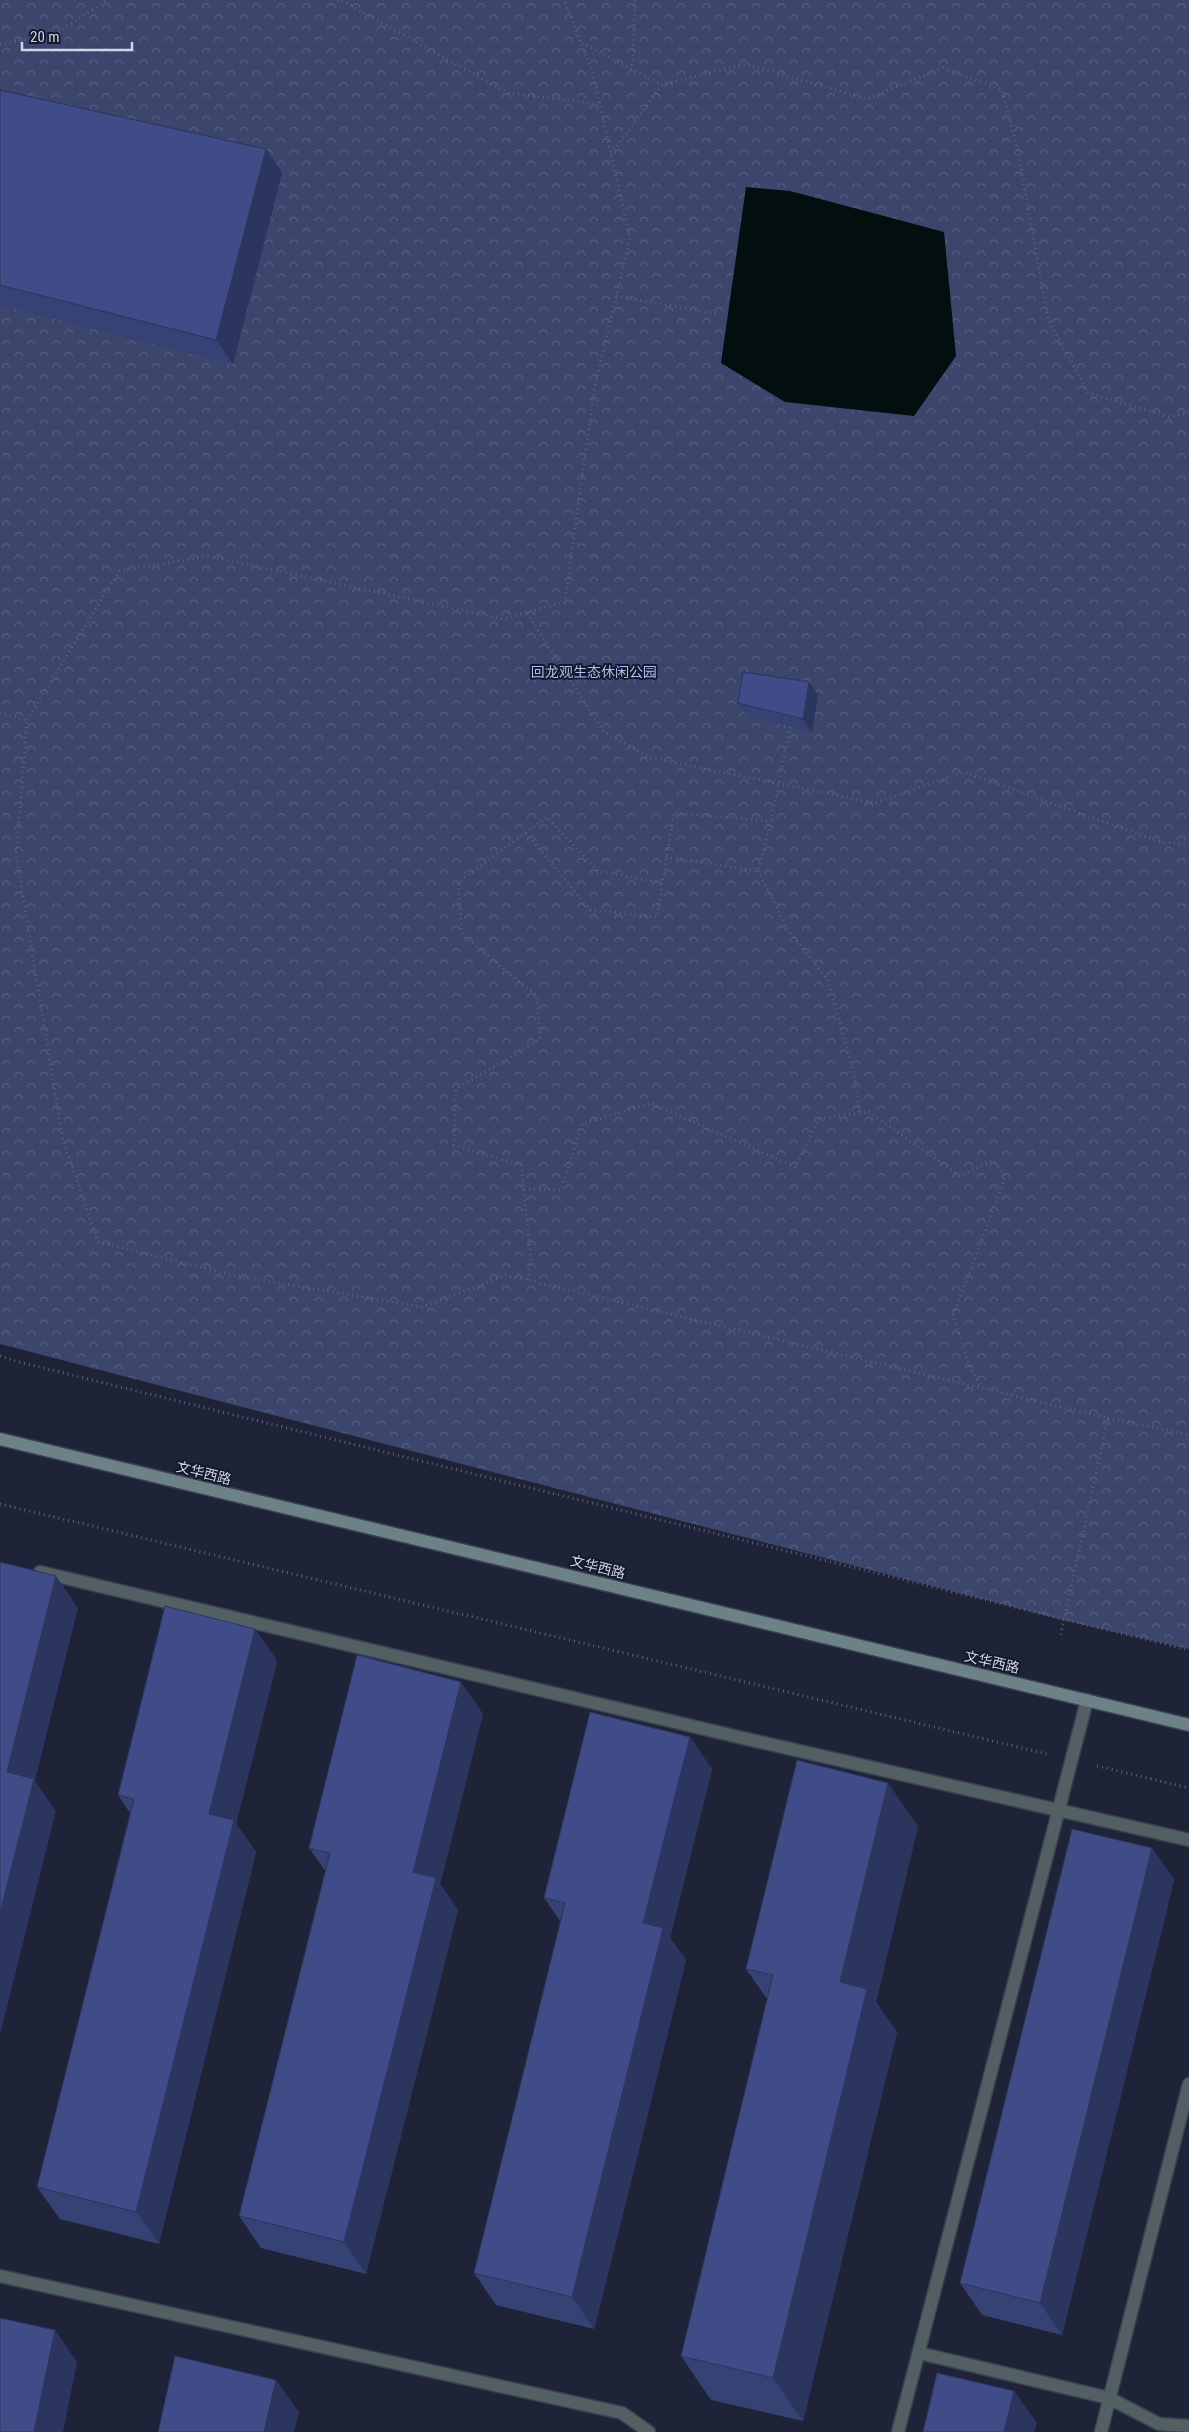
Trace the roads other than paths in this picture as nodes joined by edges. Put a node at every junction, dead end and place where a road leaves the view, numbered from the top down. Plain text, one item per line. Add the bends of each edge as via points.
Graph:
1 (0, 1439) edge
2 (29, 1570) edge
3 (1087, 1700) junction
4 (1189, 1725) edge
5 (1058, 1810) junction
6 (1189, 1840) edge
7 (1189, 2084) edge
8 (0, 2276) edge
9 (919, 2353) junction
10 (1109, 2398) junction
11 (1189, 2426) edge
12 (649, 2432) edge
13 (898, 2432) edge
14 (1101, 2432) edge

1 - 3 street, 文华西路
2 - 5 street
3 - 4 street, 文华西路
3 - 5 street
5 - 6 street
5 - 9 street
7 - 10 street
8 - 12 street via 622,2413
9 - 10 street
9 - 13 street
10 - 11 street via 1158,2424
10 - 14 street

